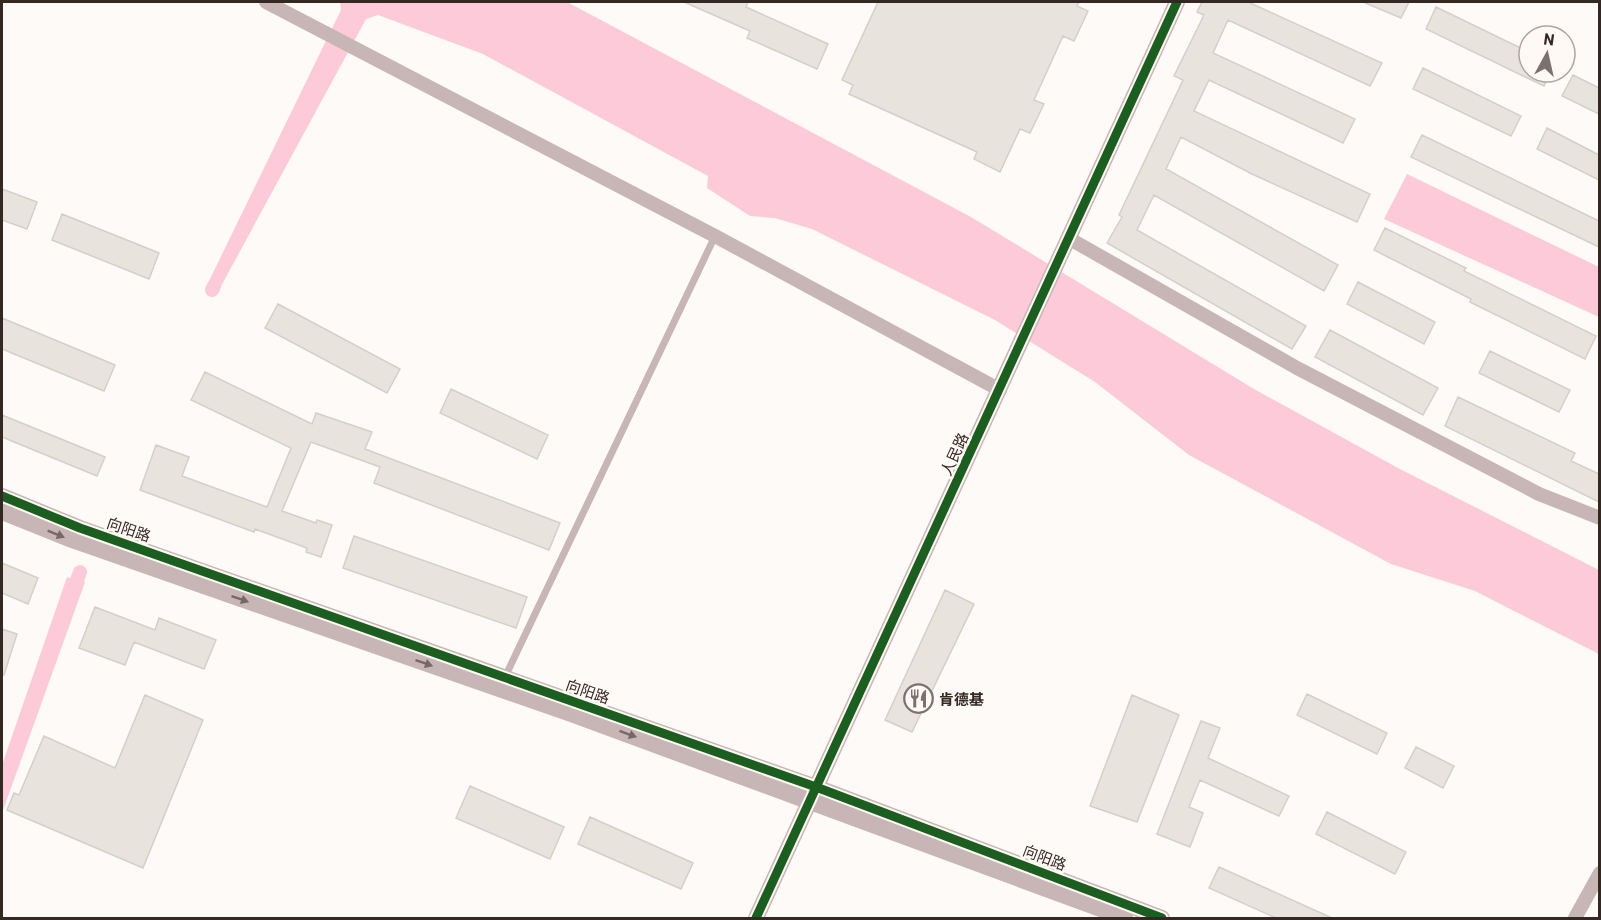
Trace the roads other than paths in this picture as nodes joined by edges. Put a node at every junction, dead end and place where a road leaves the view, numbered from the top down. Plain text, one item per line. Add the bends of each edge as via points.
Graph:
1 (267, 2) edge
2 (1177, 2) edge
3 (716, 236) junction
4 (1070, 239) junction
5 (1000, 390) junction
6 (2, 496) edge
7 (2, 512) edge
8 (1599, 518) edge
9 (505, 677) junction
10 (813, 794) junction
11 (1599, 873) edge
12 (756, 918) edge
13 (1125, 918) edge
14 (1162, 918) edge
15 (1575, 918) edge

1 - 3 street
2 - 4 street, 人民路
3 - 5 street
3 - 9 lane
4 - 5 street, 人民路
4 - 8 street via 1307,374 1539,494
5 - 10 street, 人民路
6 - 9 street, 向阳路 via 91,532
7 -> 10 street, 向阳路 via 72,540
9 - 10 street, 向阳路
10 - 12 street, 人民路
10 - 13 street, 向阳路
10 - 14 street, 向阳路
11 - 15 street

